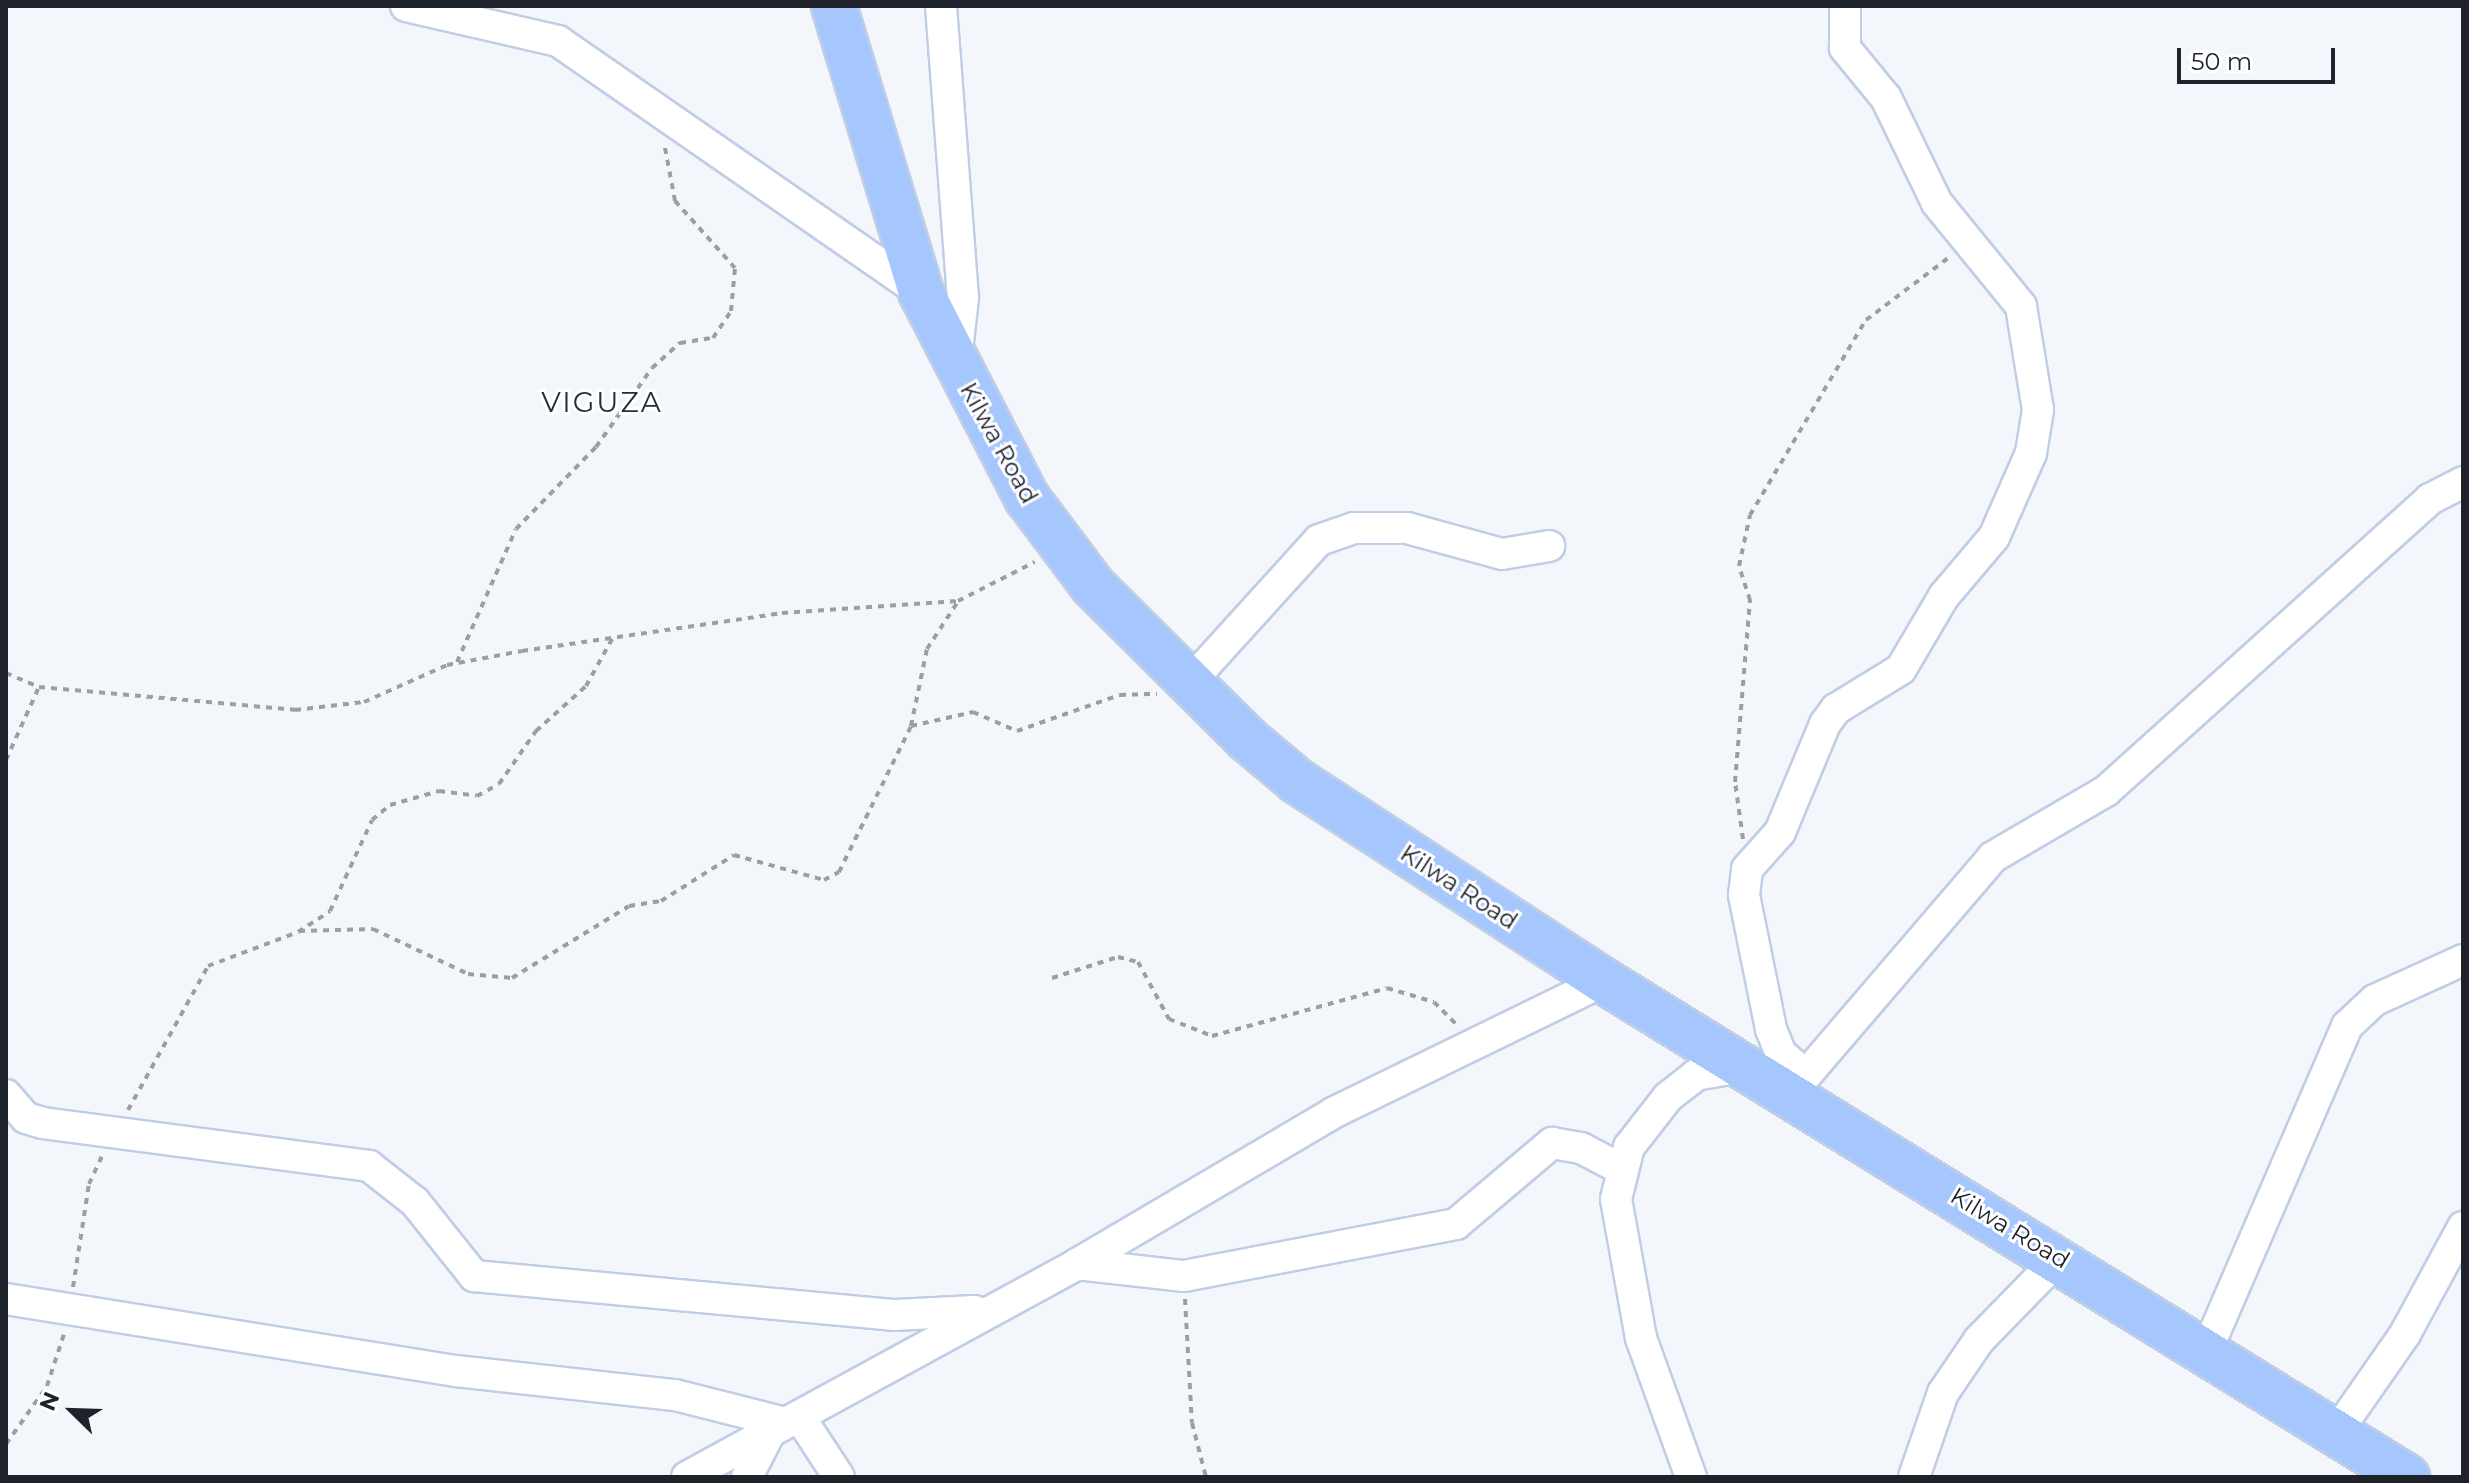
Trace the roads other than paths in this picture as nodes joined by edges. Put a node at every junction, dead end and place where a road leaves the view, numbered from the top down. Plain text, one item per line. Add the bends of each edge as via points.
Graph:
1 (406, 6) edge
2 (834, 6) edge
3 (941, 6) edge
4 (1845, 6) edge
5 (921, 292) junction
6 (955, 364) junction
7 (2463, 482) edge
8 (1549, 546) dead end
9 (1191, 681) junction
10 (2463, 960) edge
11 (1604, 981) junction
12 (1742, 1067) junction
13 (1797, 1084) junction
14 (6, 1095) edge
15 (1623, 1170) junction
16 (2463, 1227) edge
17 (2059, 1258) junction
18 (1077, 1264) junction
19 (6, 1299) edge
20 (981, 1310) junction
21 (2206, 1352) junction
22 (786, 1425) junction
23 (2336, 1433) junction
24 (687, 1477) edge
25 (747, 1477) edge
26 (839, 1477) edge
27 (1691, 1477) edge
28 (1914, 1477) edge
29 (2407, 1477) edge

1 - 5 street via 558,41 663,119
2 - 5 highway, Kilwa Road
3 - 6 street via 963,298
4 - 13 street via 1845,48 1886,98 1937,203 2021,306 2038,380 2031,453 1994,537 1944,596 1919,646 1889,680 1836,709 1780,832 1747,869 1744,895 1771,1029
5 - 6 highway, Kilwa Road
6 - 9 highway, Kilwa Road via 1027,498 1073,560
7 - 13 street via 2430,499 2106,791 1993,857
8 - 9 street via 1502,554 1407,528 1354,528 1319,540
9 - 11 highway, Kilwa Road via 1297,781
10 - 21 street via 2375,1000 2347,1026
11 - 12 highway, Kilwa Road
11 - 18 street via 1214,1178
12 - 13 highway, Kilwa Road
12 - 15 street via 1696,1075 1668,1097 1629,1147
13 - 17 highway, Kilwa Road
14 - 20 street via 26,1118 112,1135 369,1166 415,1202 474,1276 895,1315
15 - 18 street via 1581,1148 1552,1143 1456,1224 1184,1276
15 - 27 street via 1616,1199 1619,1242 1641,1338
16 - 23 street via 2405,1334
17 - 21 highway, Kilwa Road
17 - 28 street via 1979,1340 1943,1393
18 - 20 street
19 - 22 street via 456,1371 675,1395
20 - 22 street
21 - 23 highway, Kilwa Road
22 - 24 street
22 - 25 street
22 - 26 street
23 - 29 highway, Kilwa Road

